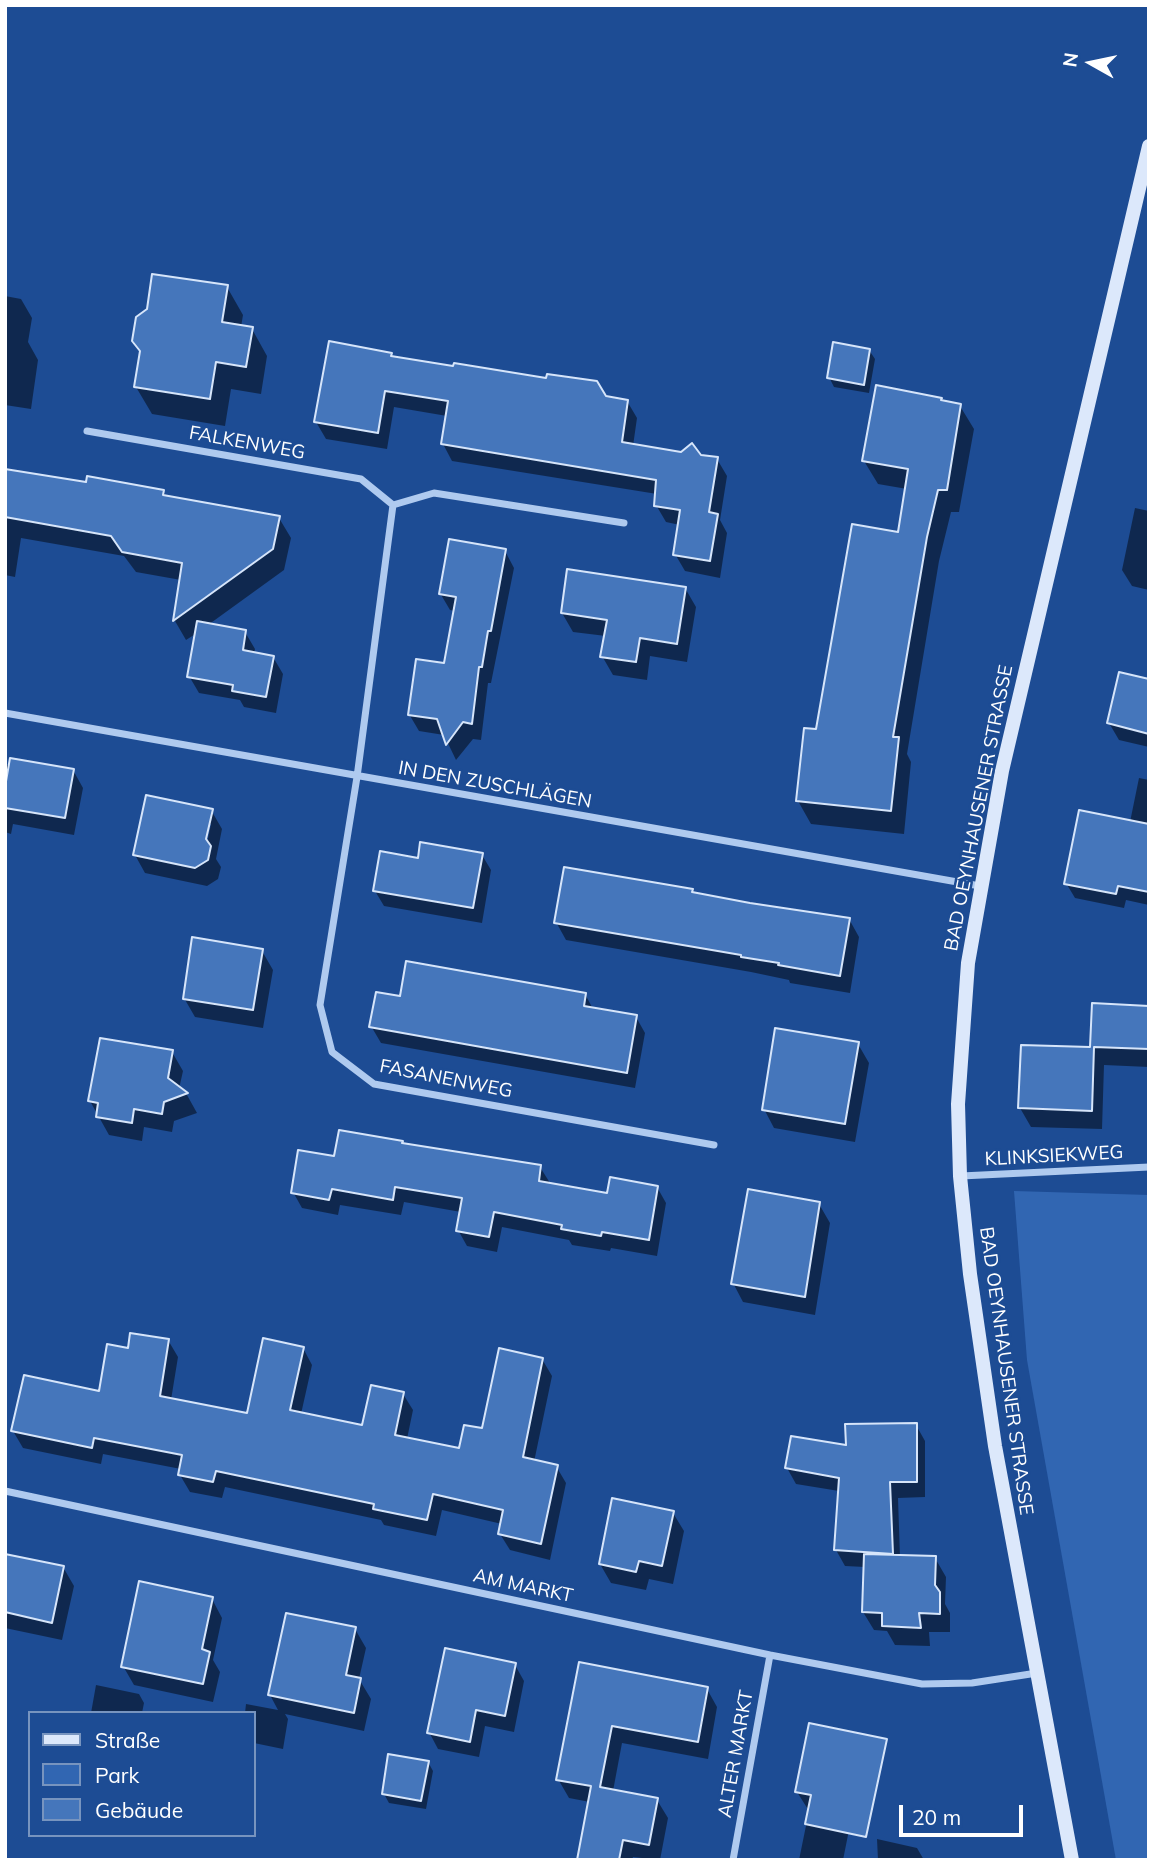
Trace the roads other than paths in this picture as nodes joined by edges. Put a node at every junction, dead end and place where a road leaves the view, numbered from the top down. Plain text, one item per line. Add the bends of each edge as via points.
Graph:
1 (1149, 146) edge
2 (87, 431) dead end
3 (393, 505) junction
4 (624, 523) dead end
5 (5, 713) edge
6 (357, 777) junction
7 (980, 886) junction
8 (714, 1145) dead end
9 (1149, 1167) edge
10 (960, 1176) junction
11 (5, 1491) edge
12 (770, 1654) junction
13 (1037, 1673) junction
14 (733, 1860) edge
15 (1072, 1860) edge

1 - 7 main road, BAD OEYNHAUSENER STRASSE via 1002,771
2 - 3 street, FALKENWEG via 361,480
3 - 4 street via 434,493
3 - 6 street
5 - 6 street, IN DEN ZUSCHLÄGEN
6 - 7 street, IN DEN ZUSCHLÄGEN
6 - 8 street, FASANENWEG via 320,1006 332,1052 374,1084
7 - 10 main road, BAD OEYNHAUSENER STRASSE via 962,1029
9 - 10 street, KLINKSIEKWEG
10 - 13 main road, BAD OEYNHAUSENER STRASSE via 995,1446
11 - 12 street, AM MARKT
12 - 13 street, AM MARKT via 922,1684 972,1683
12 - 14 street, ALTER MARKT
13 - 15 main road, BAD OEYNHAUSENER STRASSE

